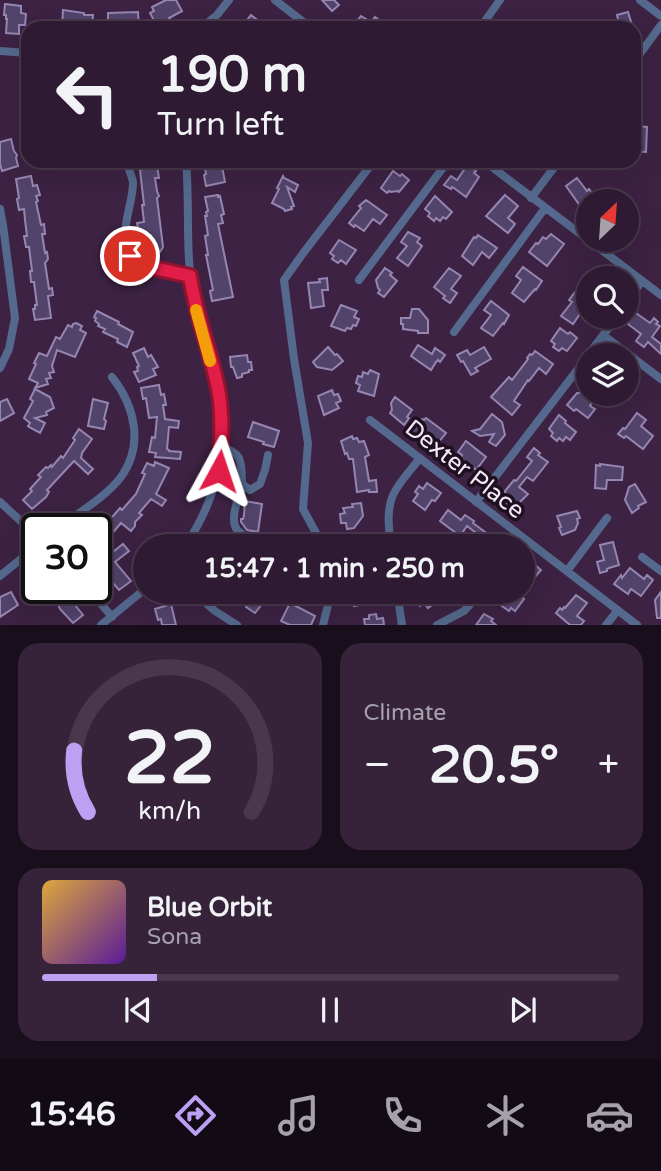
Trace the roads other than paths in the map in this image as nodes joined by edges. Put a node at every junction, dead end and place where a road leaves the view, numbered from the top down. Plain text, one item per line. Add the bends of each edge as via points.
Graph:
1 (229, 0) edge
2 (275, 0) edge
3 (500, 0) edge
4 (640, 0) edge
5 (661, 16) edge
6 (210, 21) edge
7 (302, 21) edge
8 (485, 21) edge
9 (661, 25) edge
10 (0, 51) edge
11 (21, 52) edge
12 (641, 52) edge
13 (128, 168) edge
14 (187, 168) edge
15 (369, 168) edge
16 (443, 168) edge
17 (493, 168) edge
18 (554, 168) edge
19 (531, 198) junction
20 (545, 208) junction
21 (0, 209) edge
22 (190, 276) junction
23 (359, 280) dead end
24 (642, 281) junction
25 (639, 285) edge
26 (661, 295) edge
27 (608, 329) edge
28 (454, 332) dead end
29 (603, 335) junction
30 (597, 343) edge
31 (0, 368) edge
32 (576, 371) edge
33 (113, 377) dead end
34 (661, 379) edge
35 (370, 420) dead end
36 (221, 447) junction
37 (268, 455) dead end
38 (420, 458) junction
39 (242, 484) junction
40 (0, 502) edge
41 (476, 502) junction
42 (78, 513) edge
43 (607, 518) dead end
44 (21, 521) edge
45 (242, 533) dead end
46 (193, 534) edge
47 (316, 534) edge
48 (389, 534) edge
49 (518, 534) edge
50 (535, 547) edge
51 (642, 557) dead end
52 (21, 559) edge
53 (567, 571) junction
54 (661, 571) edge
55 (0, 576) edge
56 (133, 599) edge
57 (101, 604) edge
58 (207, 604) edge
59 (328, 604) edge
60 (399, 604) edge
61 (470, 604) edge
62 (618, 610) junction
63 (112, 617) junction
64 (101, 625) edge
65 (237, 625) edge
66 (323, 625) edge
67 (402, 625) edge
68 (437, 625) edge
69 (607, 625) edge
70 (637, 625) edge

1 - 6 street
2 - 7 street
3 - 8 street
4 - 5 street
9 - 12 street
10 - 11 street
13 - 22 street via 133,182 124,233 130,256 140,265
14 - 22 street
15 - 47 street via 284,280 308,443 303,509
16 - 23 street
17 - 19 street
18 - 19 street
19 - 20 street
20 - 24 street
20 - 28 street
21 - 31 street via 15,318
22 - 36 street via 219,393
24 - 25 street
24 - 26 street
27 - 29 street
29 - 30 street
29 - 34 street
32 - 41 street
33 - 42 street via 134,418 133,453 122,476
35 - 38 street, Dexter Place
36 - 39 street via 239,456
36 - 46 street via 219,471
37 - 39 street via 260,484 250,490
38 - 41 street, Dexter Place
38 - 48 street via 393,494
39 - 45 street via 234,516 235,528
40 - 44 street
41 - 49 street, Dexter Place
43 - 53 street
50 - 53 street, Dexter Place
51 - 54 street
52 - 55 street
53 - 62 street, Dexter Place
56 - 63 street
57 - 63 street
58 - 65 street
59 - 66 street
60 - 67 street
61 - 68 street
62 - 69 street
62 - 70 street, Dexter Place
63 - 64 street

